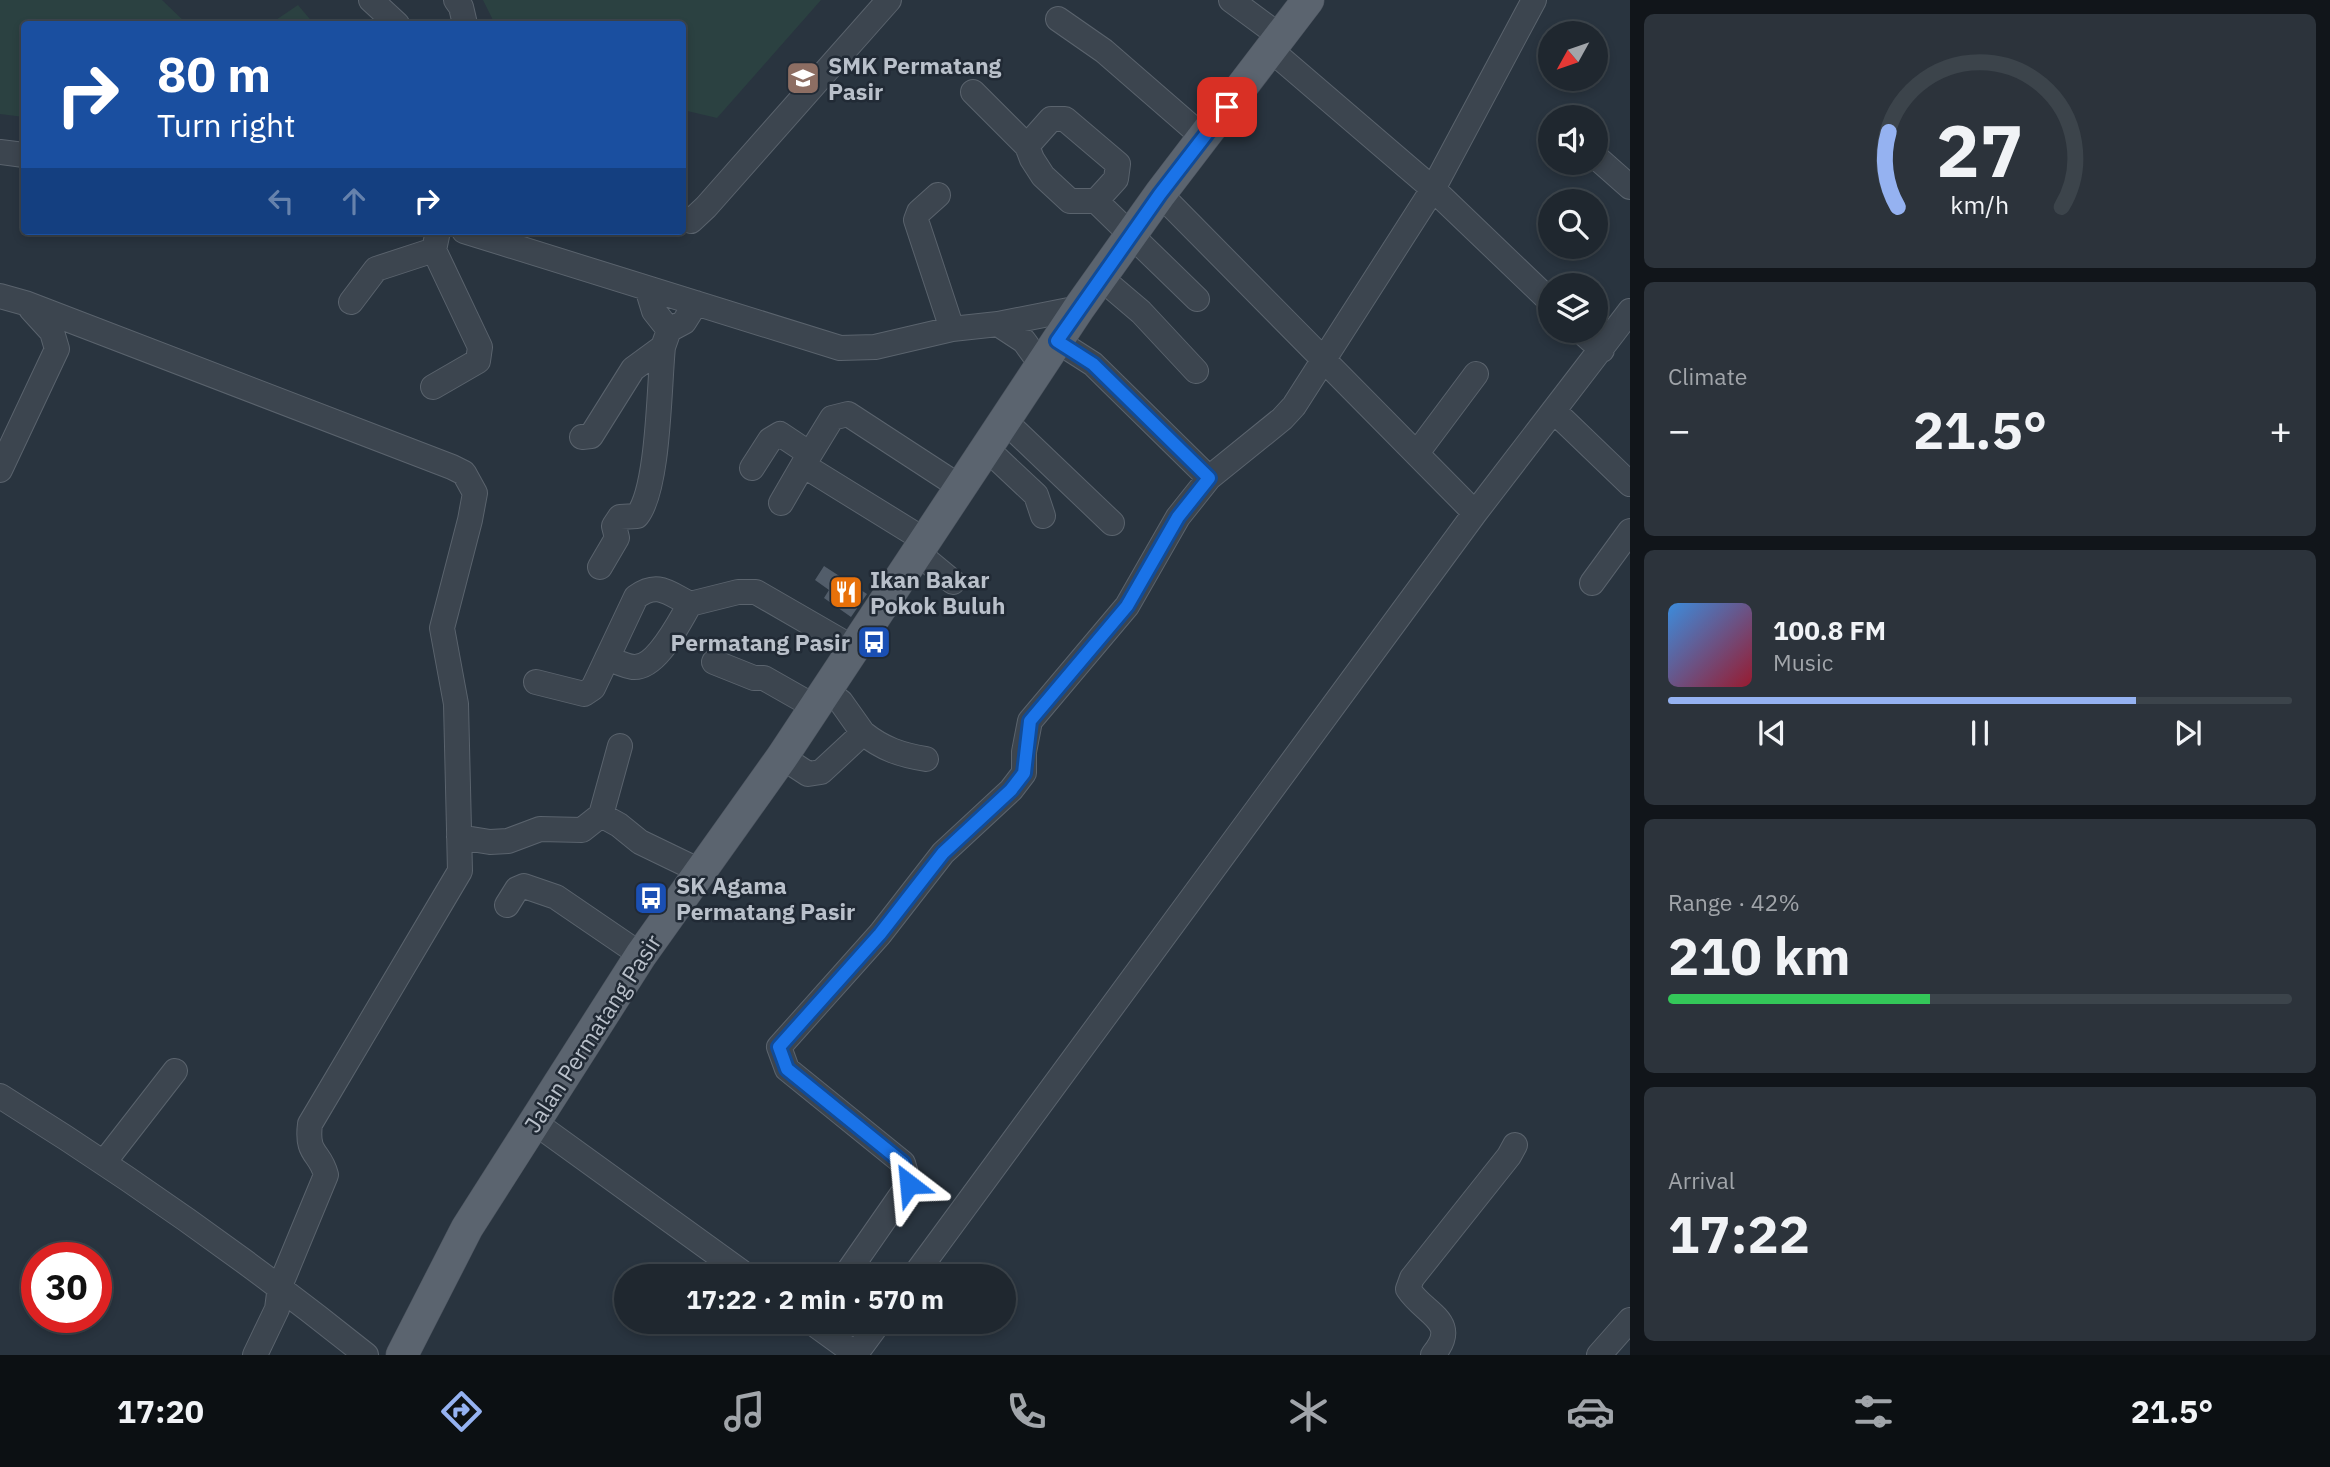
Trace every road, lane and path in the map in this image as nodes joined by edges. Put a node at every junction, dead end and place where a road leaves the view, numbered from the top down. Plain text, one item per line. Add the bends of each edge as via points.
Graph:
1 (371, 0) edge
2 (456, 0) edge
3 (889, 0) edge
4 (1231, 0) edge
5 (1308, 0) edge
6 (1534, 0) edge
7 (1058, 19) dead end
8 (394, 21) edge
9 (463, 21) edge
10 (1276, 44) junction
11 (973, 92) dead end
12 (1203, 137) junction
13 (1027, 146) junction
14 (0, 152) edge
15 (21, 155) edge
16 (1608, 168) edge
17 (1630, 187) edge
18 (1433, 188) junction
19 (1160, 194) junction
20 (938, 195) dead end
21 (1096, 201) junction
22 (686, 219) edge
23 (1132, 234) junction
24 (477, 235) edge
25 (436, 241) edge
26 (1101, 278) junction
27 (647, 288) junction
28 (1538, 289) edge
29 (0, 296) edge
30 (1196, 299) dead end
31 (351, 302) dead end
32 (25, 303) junction
33 (695, 303) junction
34 (1079, 308) junction
35 (1630, 311) edge
36 (998, 324) junction
37 (951, 329) junction
38 (666, 338) junction
39 (1594, 343) edge
40 (1602, 350) junction
41 (1049, 354) junction
42 (1323, 359) junction
43 (1196, 371) dead end
44 (1476, 374) dead end
45 (433, 387) dead end
46 (1554, 411) junction
47 (1006, 422) junction
48 (582, 437) dead end
49 (987, 449) junction
50 (1417, 453) junction
51 (807, 460) junction
52 (752, 468) dead end
53 (0, 470) edge
54 (1209, 478) junction
55 (1630, 484) edge
56 (960, 487) junction
57 (781, 503) dead end
58 (1475, 513) junction
59 (1043, 516) dead end
60 (1112, 523) dead end
61 (1630, 531) edge
62 (922, 547) junction
63 (600, 567) dead end
64 (953, 582) dead end
65 (1592, 583) dead end
66 (690, 604) junction
67 (853, 648) junction
68 (607, 658) junction
69 (714, 662) dead end
70 (536, 682) dead end
71 (820, 698) junction
72 (863, 733) junction
73 (620, 746) dead end
74 (782, 757) junction
75 (926, 759) dead end
76 (601, 815) junction
77 (459, 837) junction
78 (700, 871) junction
79 (507, 905) dead end
80 (641, 955) junction
81 (174, 1071) dead end
82 (0, 1096) edge
83 (534, 1122) junction
84 (1515, 1145) dead end
85 (105, 1161) junction
86 (730, 1264) edge
87 (853, 1264) edge
88 (923, 1264) edge
89 (280, 1286) junction
90 (1628, 1327) edge
91 (828, 1334) edge
92 (871, 1334) edge
93 (256, 1355) edge
94 (366, 1355) edge
95 (401, 1355) edge
96 (856, 1355) edge
97 (1433, 1355) edge
98 (1600, 1355) edge

1 - 8 street
2 - 9 street
3 - 22 street via 706,207 691,220
4 - 10 street
5 - 10 main road, Jalan Permatang Pasir
6 - 18 street
7 - 12 street via 1104,51
10 - 12 main road, Jalan Permatang Pasir
10 - 18 street
11 - 13 street
12 - 19 main road, Jalan Permatang Pasir
13 - 21 street via 1043,176 1070,201
13 - 21 street via 1051,119 1065,119 1118,164 1116,178
14 - 15 street
16 - 17 street
18 - 28 street
18 - 42 street
19 - 23 main road, Jalan Permatang Pasir
19 - 42 street
20 - 37 street via 916,220
21 - 23 street
23 - 26 main road, Jalan Permatang Pasir
23 - 30 street
24 - 27 street
25 - 31 street via 365,264
25 - 45 street via 480,347 478,361
26 - 34 main road, Jalan Permatang Pasir
26 - 43 street via 1141,312
27 - 33 street
27 - 38 street
29 - 32 street
32 - 53 street via 52,332 57,349
32 - 77 street via 464,473 475,493 442,628 456,704
33 - 37 street via 840,348 875,347
33 - 38 street via 684,322
34 - 36 street
34 - 41 main road, Jalan Permatang Pasir
35 - 40 street
36 - 37 street
36 - 41 street
38 - 48 street via 633,369 591,436
38 - 63 street via 646,506 637,516 620,517 614,526 617,538
39 - 40 street
40 - 46 street
41 - 47 main road, Jalan Permatang Pasir
41 - 54 street via 1093,364
42 - 50 street
42 - 54 street via 1282,419
44 - 50 street
46 - 55 street
46 - 58 street
47 - 49 main road, Jalan Permatang Pasir
47 - 60 street
49 - 56 main road, Jalan Permatang Pasir
49 - 59 street via 1036,495
50 - 58 street
51 - 52 street via 780,434 770,440
51 - 56 street via 832,418 848,414
51 - 57 street
51 - 62 street
54 - 87 street via 1178,517 1127,606 1030,721 1024,773 943,853 880,934 779,1047 787,1069 903,1163 909,1184
56 - 62 main road, Jalan Permatang Pasir
58 - 88 street
61 - 65 street
62 - 64 street
62 - 67 main road, Jalan Permatang Pasir
66 - 67 street via 755,592
66 - 68 street via 658,655 645,666
66 - 68 street via 658,588 648,588 636,597
67 - 71 main road, Jalan Permatang Pasir
68 - 70 street via 593,688 584,694
69 - 71 street
71 - 72 street via 841,702
71 - 74 main road, Jalan Permatang Pasir
72 - 74 street via 821,772 808,774
72 - 75 street via 900,755
73 - 76 street
74 - 78 main road, Jalan Permatang Pasir
76 - 77 street via 582,830 540,829 508,841
76 - 78 street via 640,842
77 - 89 street via 460,871 310,1124 310,1150 326,1175
78 - 80 main road, Jalan Permatang Pasir
79 - 80 street via 524,886 556,897
80 - 83 main road, Jalan Permatang Pasir
81 - 85 street
82 - 85 street
83 - 86 street
83 - 95 main road, Jalan Permatang Pasir via 467,1228
84 - 97 street via 1412,1278 1408,1289 1442,1323 1446,1333
85 - 89 street
89 - 93 street via 277,1309
89 - 94 street
90 - 98 street
91 - 96 street
92 - 96 street

